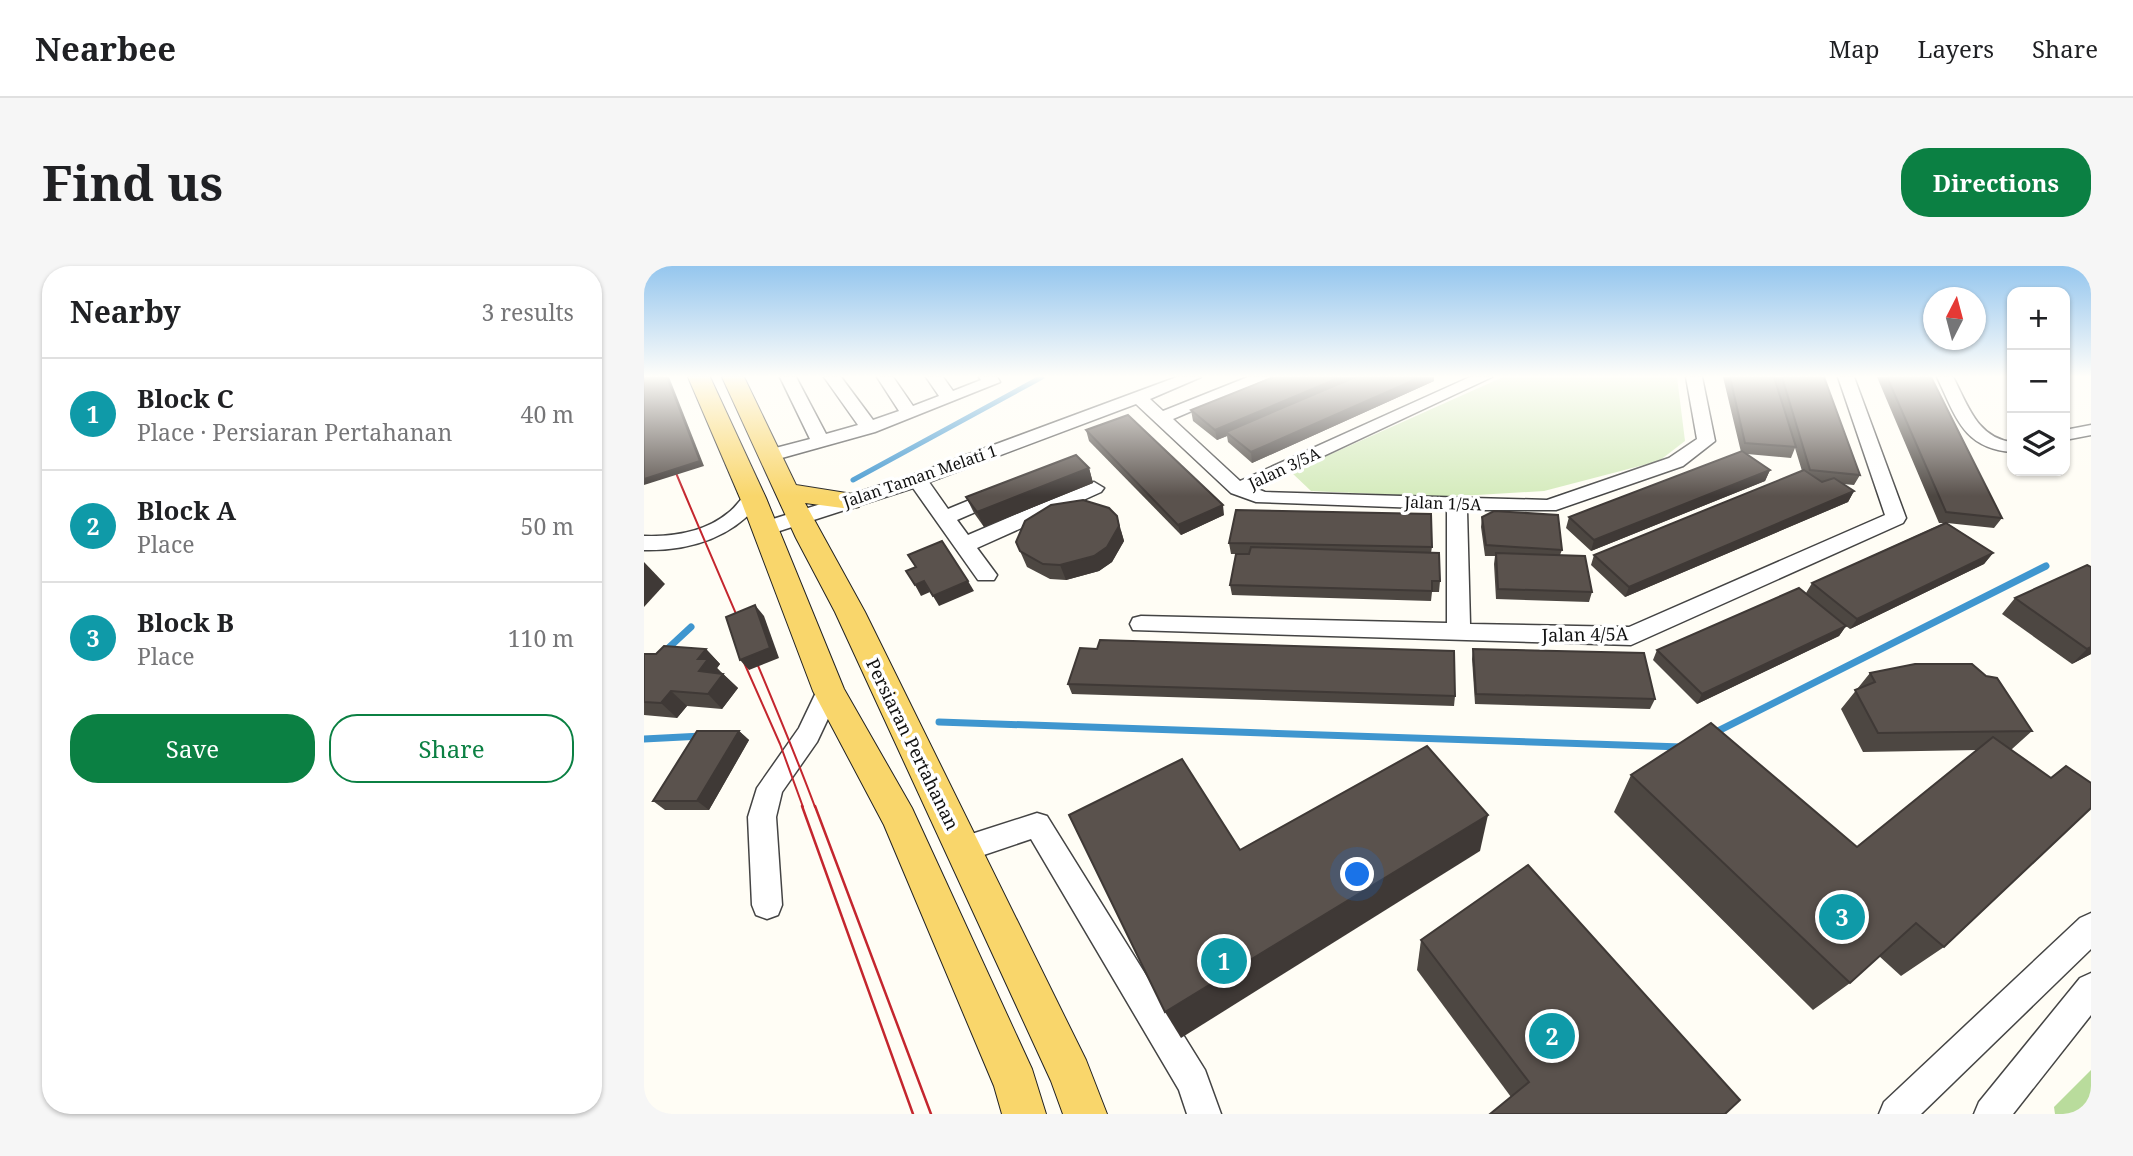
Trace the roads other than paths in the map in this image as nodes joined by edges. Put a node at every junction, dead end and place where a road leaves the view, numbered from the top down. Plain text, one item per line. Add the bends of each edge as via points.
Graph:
1 (716, 417) edge
2 (752, 417) edge
3 (808, 417) edge
4 (861, 417) edge
5 (899, 417) edge
6 (1089, 417) edge
7 (1164, 417) edge
8 (1397, 417) edge
9 (1701, 417) edge
10 (1860, 417) edge
11 (1965, 417) edge
12 (1160, 418) joint
13 (869, 428) junction
14 (2091, 430) edge
15 (2070, 434) edge
16 (821, 442) junction
17 (2007, 446) edge
18 (771, 455) junction
19 (917, 480) junction
20 (1016, 488) edge
21 (1094, 488) dead end
22 (1238, 489) junction
23 (788, 490) junction
24 (752, 498) junction
25 (850, 501) junction
26 (1457, 504) junction
27 (945, 518) junction
28 (805, 527) junction
29 (764, 528) junction
30 (644, 543) edge
31 (965, 545) junction
32 (986, 575) dead end
33 (1141, 624) dead end
34 (1459, 633) junction
35 (829, 691) junction
36 (963, 849) junction
37 (767, 905) dead end
38 (2091, 928) edge
39 (2091, 989) edge
40 (1024, 1114) edge
41 (1085, 1114) edge
42 (1204, 1114) edge
43 (1896, 1114) edge
44 (1991, 1114) edge

1 - 24 main road
2 - 18 main road, Persiaran Pertahanan
3 - 16 street
4 - 13 street
5 - 13 street
6 - 19 street, Jalan Taman Melati 1
7 - 12 street
8 - 22 street, Jalan 3/5A
9 - 26 street, Jalan 1/5A via 1706,441 1676,462 1549,506
10 - 34 street, Jalan 4/5A via 1896,518 1631,636
11 - 17 street via 1975,435 1986,443
12 - 22 street, Jalan 1/5A
13 - 16 street
14 - 15 street
16 - 18 street
18 - 23 main road, Persiaran Pertahanan
19 - 25 street, Jalan Taman Melati 1
19 - 27 street
20 - 27 street
21 - 31 street
22 - 26 street, Jalan 1/5A via 1263,498
23 - 25 main road via 813,498
23 - 28 main road, Persiaran Pertahanan
24 - 29 main road
24 - 30 street via 735,519 710,531 662,544
25 - 28 main road
26 - 34 street
27 - 31 street
28 - 29 street
28 - 36 main road, Persiaran Pertahanan
29 - 35 main road
31 - 32 street
33 - 34 street, Jalan 4/5A
35 - 37 street via 808,736 770,788 762,817
35 - 40 main road via 899,819 1016,1085
36 - 41 main road, Persiaran Pertahanan via 1071,1075
36 - 42 street via 1037,825 1193,1082
38 - 43 street
39 - 44 street

